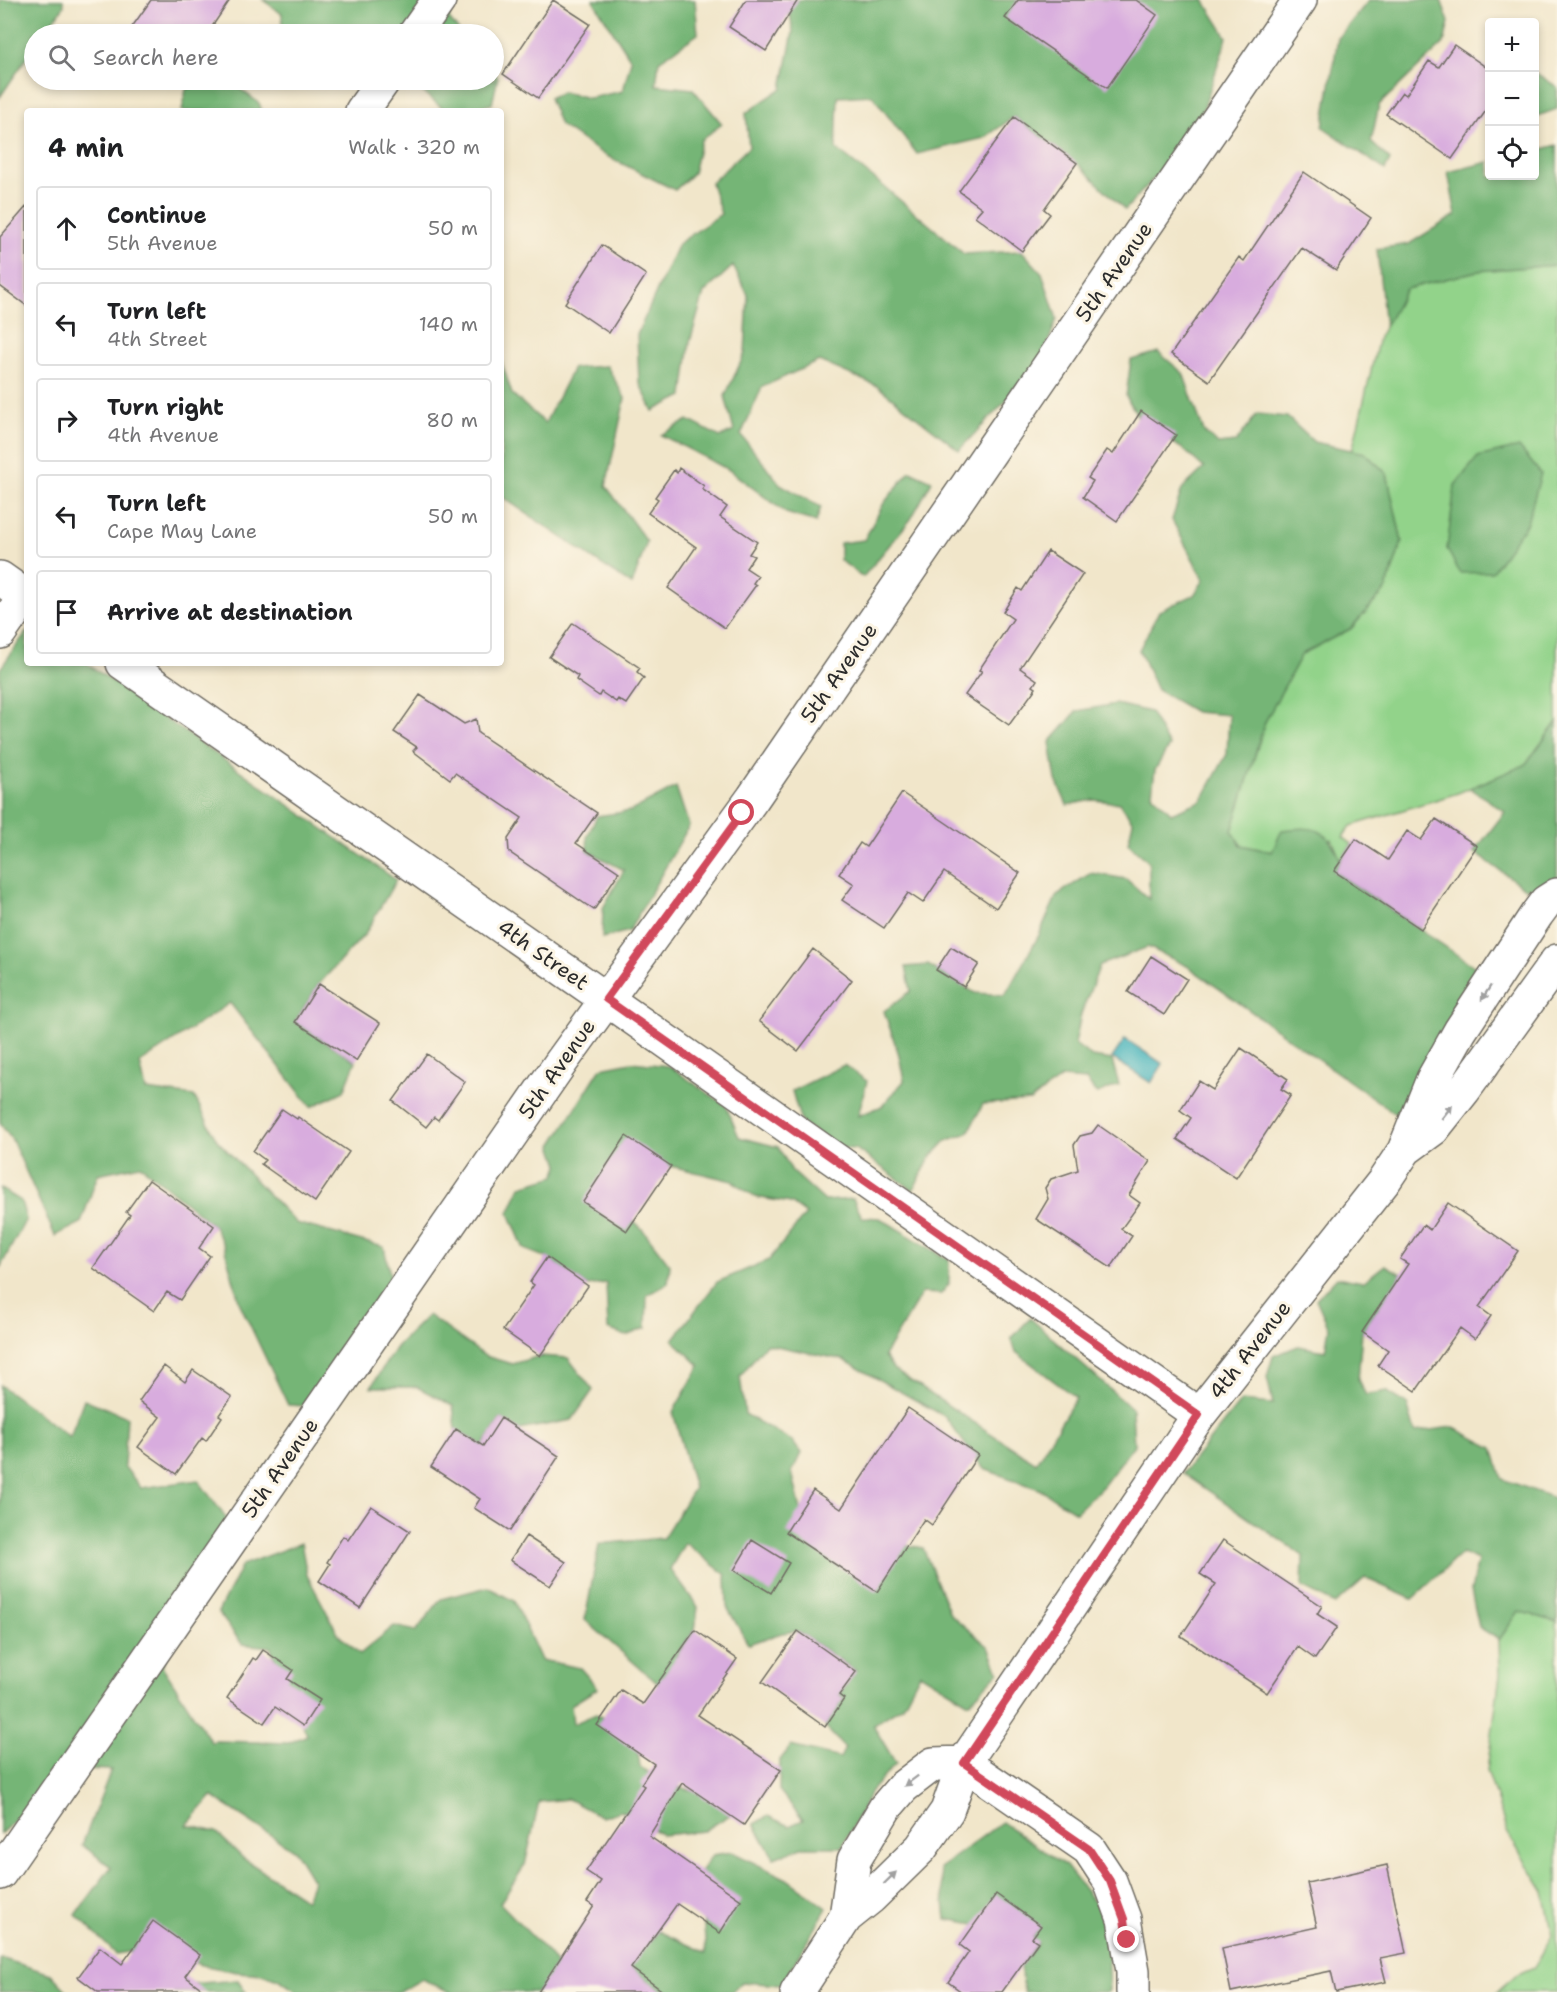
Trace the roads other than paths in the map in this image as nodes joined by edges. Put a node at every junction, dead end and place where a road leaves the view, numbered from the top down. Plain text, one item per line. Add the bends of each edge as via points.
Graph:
1 (439, 0) edge
2 (1300, 0) edge
3 (422, 24) edge
4 (377, 90) edge
5 (364, 108) edge
6 (20, 591) edge
7 (0, 632) edge
8 (127, 666) edge
9 (1557, 895) edge
10 (1508, 958) junction
11 (1549, 972) edge
12 (606, 999) junction
13 (1404, 1151) junction
14 (1199, 1415) junction
15 (964, 1763) junction
16 (0, 1873) edge
17 (846, 1917) junction
18 (797, 1992) edge
19 (1133, 1992) edge

1 - 3 street
2 - 12 street, 5th Avenue via 753,798
4 - 5 street
6 - 7 street
8 - 12 street, 4th Street
9 - 10 street, 4th Avenue via 1542,908
10 - 11 street
10 -> 13 street, 4th Avenue via 1433,1079
13 -> 11 street, 4th Avenue via 1433,1129
12 - 14 street, 4th Street
12 - 16 street, 5th Avenue
13 - 14 street, 4th Avenue
14 - 15 street, 4th Avenue
17 -> 15 street, 4th Avenue via 921,1848 947,1812
15 -> 17 street, 4th Avenue via 933,1764 903,1787 885,1808 854,1860
15 - 19 street via 1089,1849 1110,1881 1124,1919
17 - 18 street, 4th Avenue

